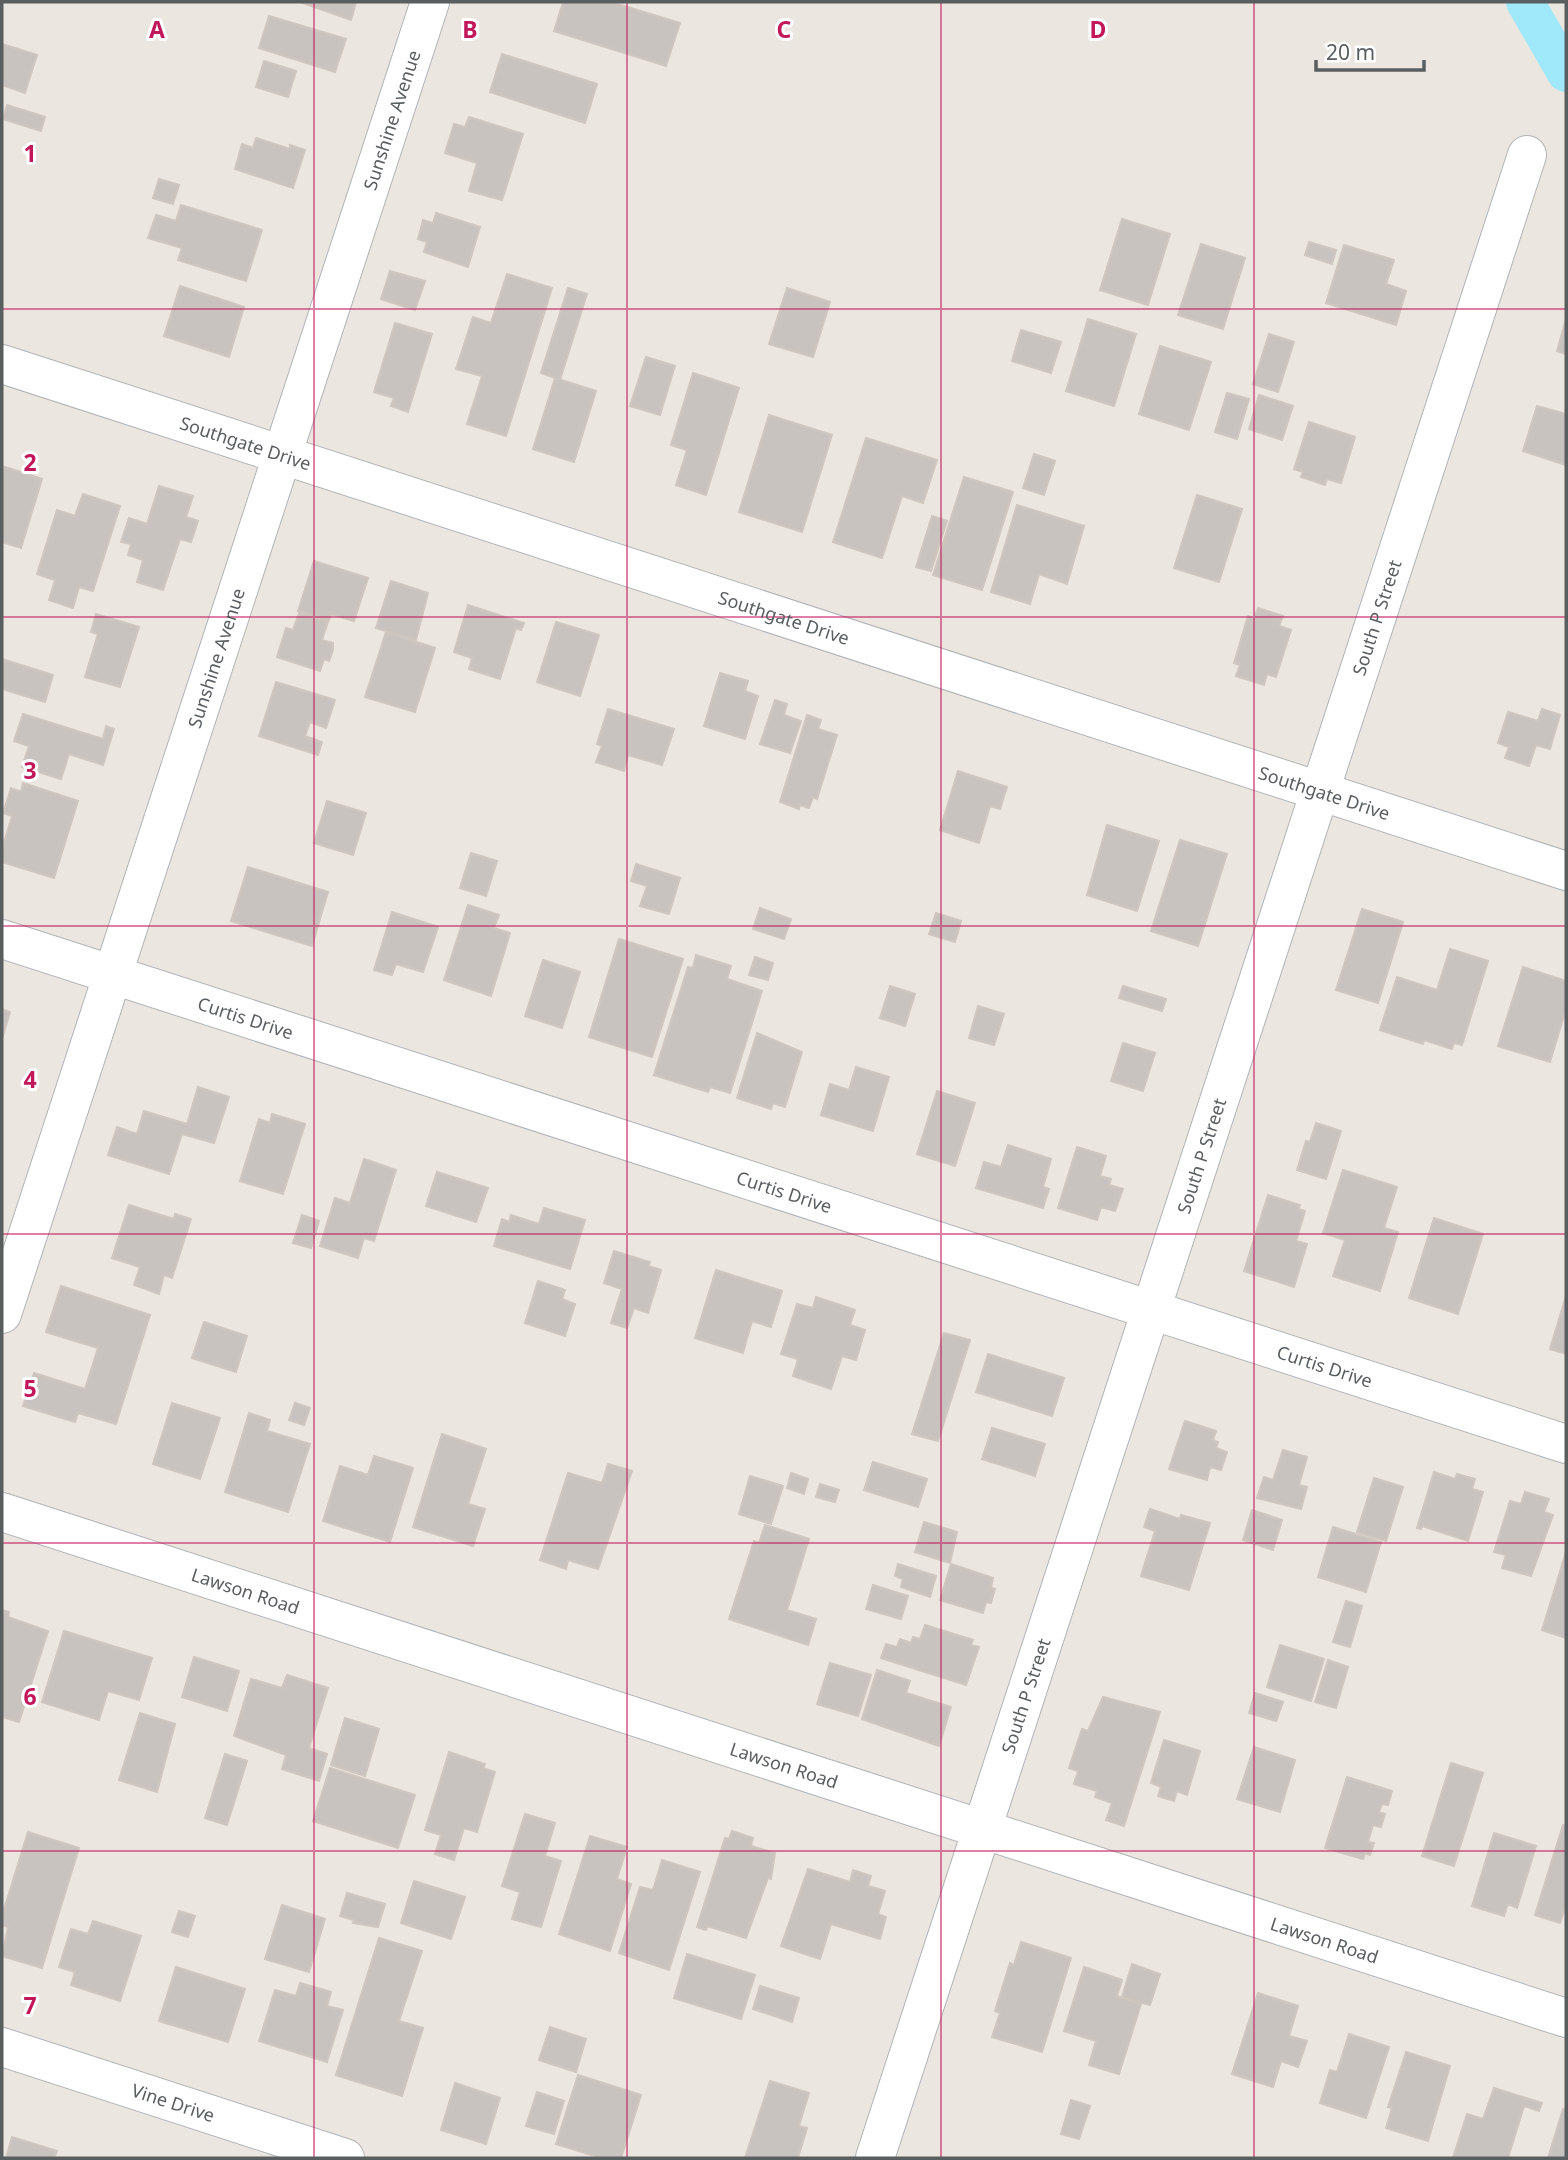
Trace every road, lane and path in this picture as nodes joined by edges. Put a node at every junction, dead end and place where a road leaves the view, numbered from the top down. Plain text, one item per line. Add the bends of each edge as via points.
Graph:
1 (430, 2) edge
2 (1527, 155) dead end
3 (2, 364) edge
4 (281, 454) junction
5 (1320, 792) junction
6 (1566, 871) edge
7 (2, 939) edge
8 (112, 974) junction
9 (1151, 1311) junction
10 (2, 1314) edge
11 (1566, 1444) edge
12 (2, 1512) edge
13 (982, 1829) junction
14 (1566, 2018) edge
15 (2, 2047) edge
16 (345, 2158) edge
17 (875, 2158) edge

1 - 4 street, Sunshine Avenue
2 - 5 street, South P Street
3 - 4 street, Southgate Drive
4 - 5 street, Southgate Drive
4 - 8 street, Sunshine Avenue
5 - 6 street, Southgate Drive
5 - 9 street, South P Street
7 - 8 street, Curtis Drive
8 - 9 street, Curtis Drive
8 - 10 street, Sunshine Avenue
9 - 11 street, Curtis Drive
9 - 13 street, South P Street
12 - 13 street, Lawson Road
13 - 14 street, Lawson Road
13 - 17 street, South P Street
15 - 16 street, Vine Drive

